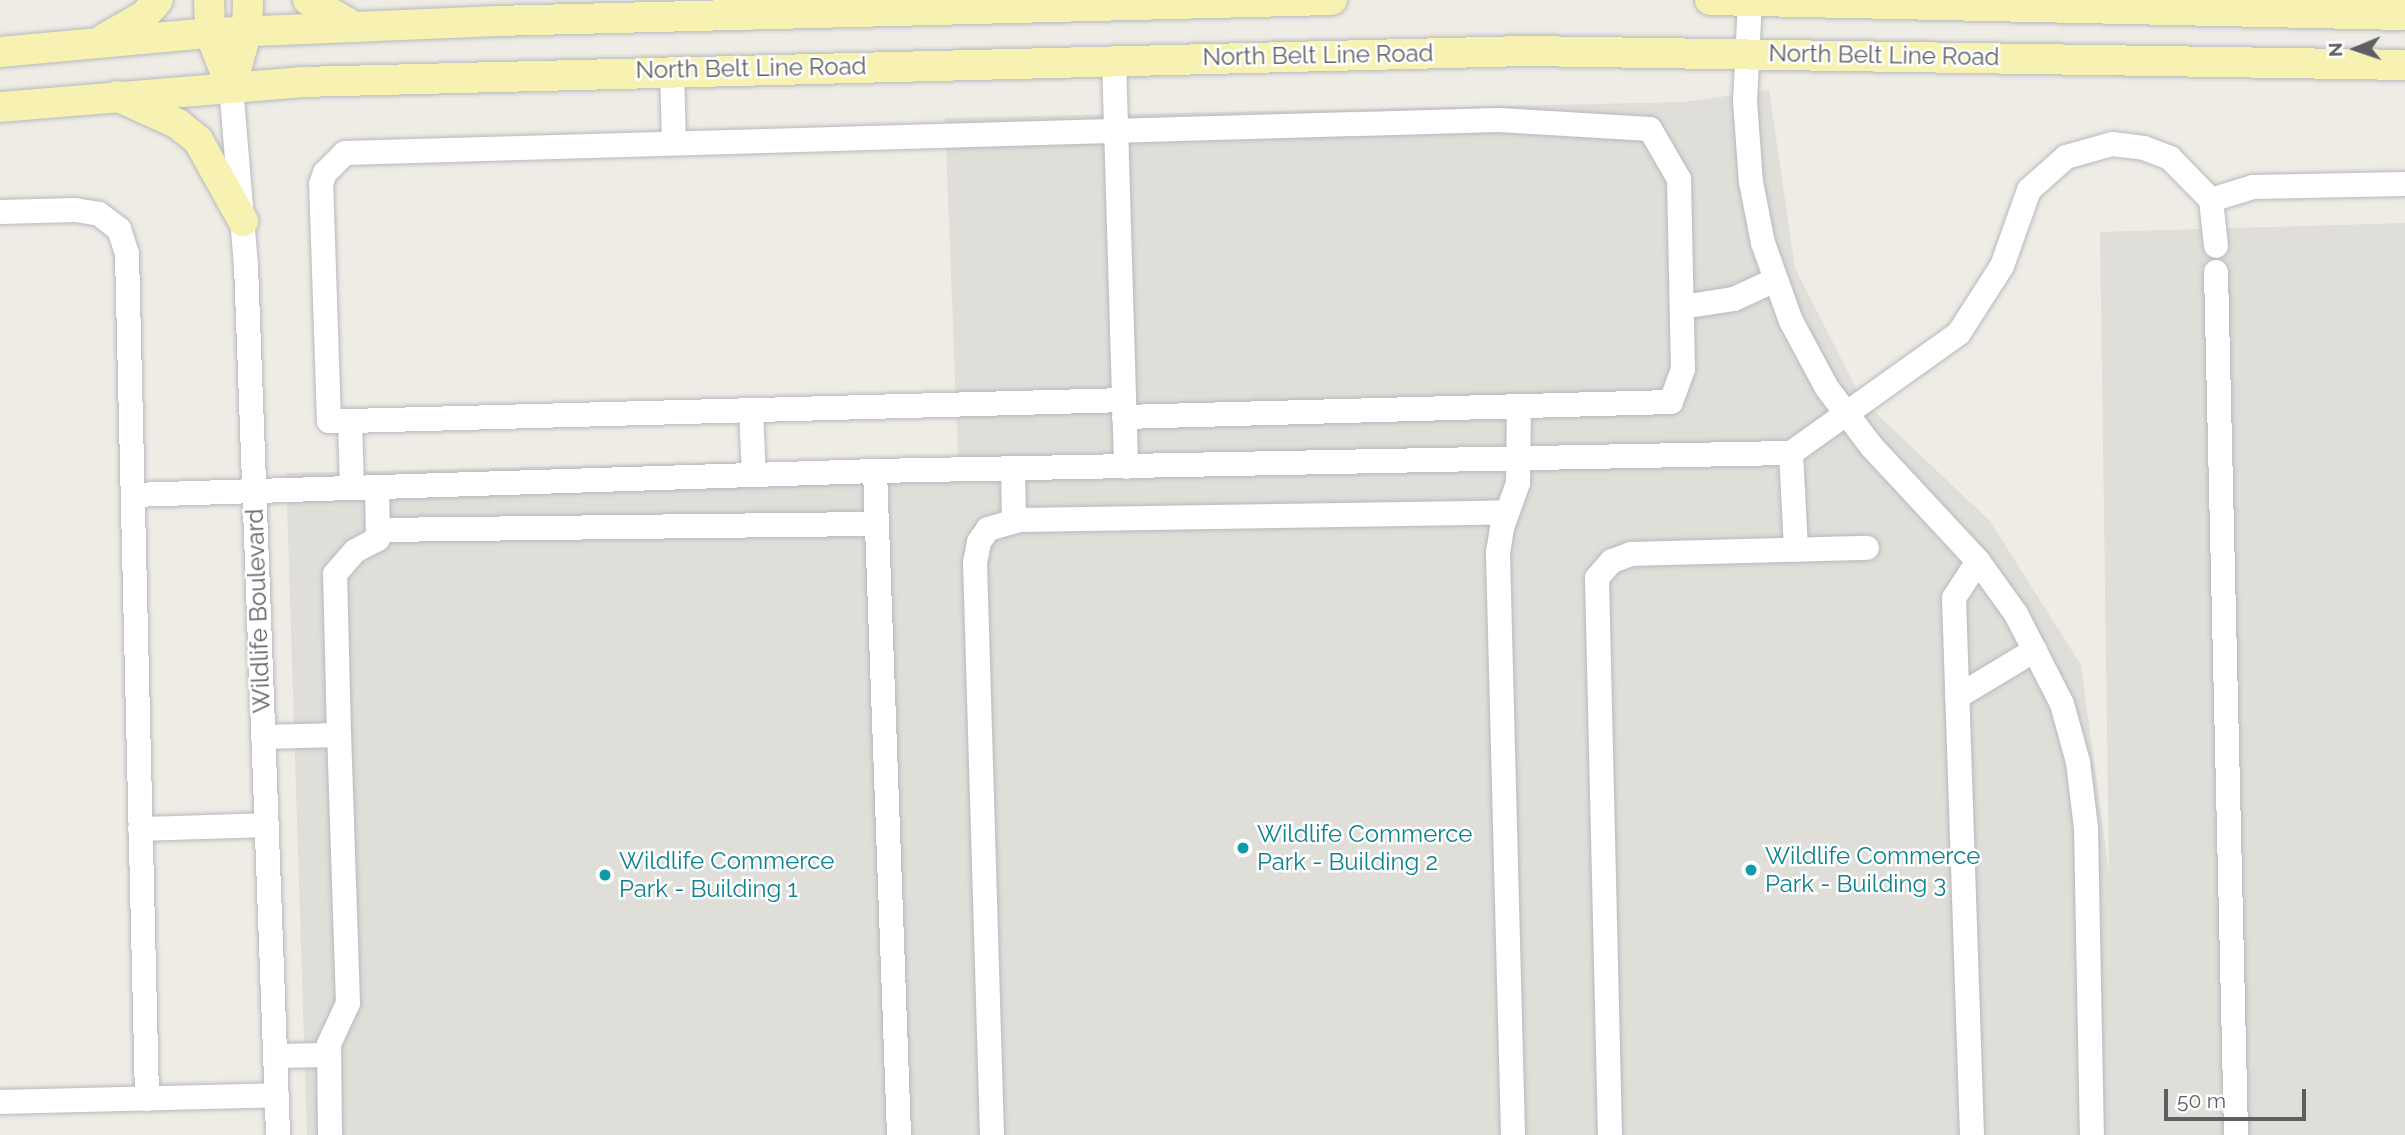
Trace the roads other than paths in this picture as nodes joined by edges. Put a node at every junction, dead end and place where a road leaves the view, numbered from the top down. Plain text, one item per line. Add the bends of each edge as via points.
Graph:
1 (158, 0) edge
2 (209, 0) edge
3 (248, 0) edge
4 (308, 0) edge
5 (1332, 0) edge
6 (1710, 0) edge
7 (1750, 0) edge
8 (2405, 15) edge
9 (355, 27) junction
10 (247, 32) junction
11 (210, 33) junction
12 (97, 43) junction
13 (0, 52) edge
14 (1747, 53) junction
15 (1114, 59) junction
16 (2405, 65) edge
17 (672, 69) junction
18 (230, 87) junction
19 (114, 94) junction
20 (0, 107) edge
21 (1116, 134) junction
22 (674, 143) junction
23 (2405, 184) edge
24 (2211, 200) junction
25 (0, 212) edge
26 (243, 221) junction
27 (2216, 246) dead end
28 (2216, 272) dead end
29 (1775, 280) junction
30 (1682, 307) junction
31 (1519, 406) junction
32 (1124, 408) junction
33 (751, 410) junction
34 (1846, 412) junction
35 (350, 421) junction
36 (1791, 453) junction
37 (1518, 460) junction
38 (1126, 467) junction
39 (1013, 469) junction
40 (875, 471) junction
41 (754, 475) junction
42 (377, 486) junction
43 (352, 488) junction
44 (253, 492) junction
45 (133, 495) junction
46 (1507, 512) junction
47 (1014, 520) junction
48 (877, 524) junction
49 (378, 530) junction
50 (1867, 548) dead end
51 (1796, 550) junction
52 (1978, 561) junction
53 (2035, 650) junction
54 (1957, 697) junction
55 (339, 735) junction
56 (263, 737) junction
57 (267, 825) junction
58 (140, 829) junction
59 (329, 1055) junction
60 (275, 1056) junction
61 (277, 1095) junction
62 (147, 1098) junction
63 (0, 1102) edge
64 (278, 1135) edge
65 (330, 1135) edge
66 (899, 1135) edge
67 (992, 1135) edge
68 (1513, 1135) edge
69 (1610, 1135) edge
70 (1972, 1135) edge
71 (2092, 1135) edge
72 (2236, 1135) edge

1 - 12 main road via 144,16
2 - 11 main road
3 - 10 main road
4 - 9 main road
5 - 9 main road
6 - 7 main road
7 - 8 main road
7 - 14 street
9 - 10 main road
10 - 11 main road
10 - 18 main road
11 - 12 main road
11 - 18 main road
12 - 13 main road
14 - 15 main road, North Belt Line Road via 1539,50
14 - 16 main road, North Belt Line Road
14 - 29 street via 1745,102 1751,182
15 - 17 main road, North Belt Line Road
15 - 21 street
17 - 18 main road, North Belt Line Road
17 - 22 street
18 - 19 main road, North Belt Line Road
18 - 26 street, Wildlife Boulevard
19 - 20 main road, North Belt Line Road
19 - 26 main road via 178,124 198,140
21 - 22 street
21 - 30 street via 1499,120 1650,129 1679,179
21 - 32 street
22 - 35 street via 358,151 334,162 321,184 329,421
23 - 24 street via 2253,187
24 - 27 street
24 - 34 street via 2184,168 2144,148 2112,144 2066,157 2029,190 2002,266 1969,323
25 - 45 street via 75,210 99,214 119,229 127,254
26 - 44 street, Wildlife Boulevard
28 - 72 street
29 - 30 street via 1734,299
29 - 34 street via 1815,367
30 - 31 street via 1683,369 1671,402
31 - 32 street
31 - 37 street
32 - 33 street
32 - 38 street
33 - 35 street
33 - 41 street
34 - 36 street
34 - 52 street via 1872,447
35 - 43 street
36 - 37 street
36 - 51 street
37 - 38 street
37 - 46 street via 1518,483
38 - 39 street
39 - 40 street
39 - 47 street
40 - 41 street
40 - 48 street
41 - 42 street
42 - 43 street
42 - 49 street
43 - 44 street
44 - 45 street
44 - 56 street, Wildlife Boulevard
45 - 58 street
46 - 47 street
46 - 68 street via 1498,552
47 - 67 street via 988,529 975,562
48 - 49 street
48 - 66 street
49 - 55 street via 378,538 355,551 335,574
50 - 51 street
51 - 69 street via 1630,554 1612,561 1597,578
52 - 53 street via 2017,614
52 - 54 street via 1954,598
53 - 54 street
53 - 71 street via 2062,704 2078,762 2086,828
54 - 70 street
55 - 56 street
55 - 59 street via 348,1003 329,1044
56 - 57 street, Wildlife Boulevard
57 - 58 street
57 - 60 street, Wildlife Boulevard
58 - 62 street
59 - 60 street
59 - 65 street
60 - 61 street, Wildlife Boulevard
61 - 62 street
61 - 64 street, Wildlife Boulevard
62 - 63 street

